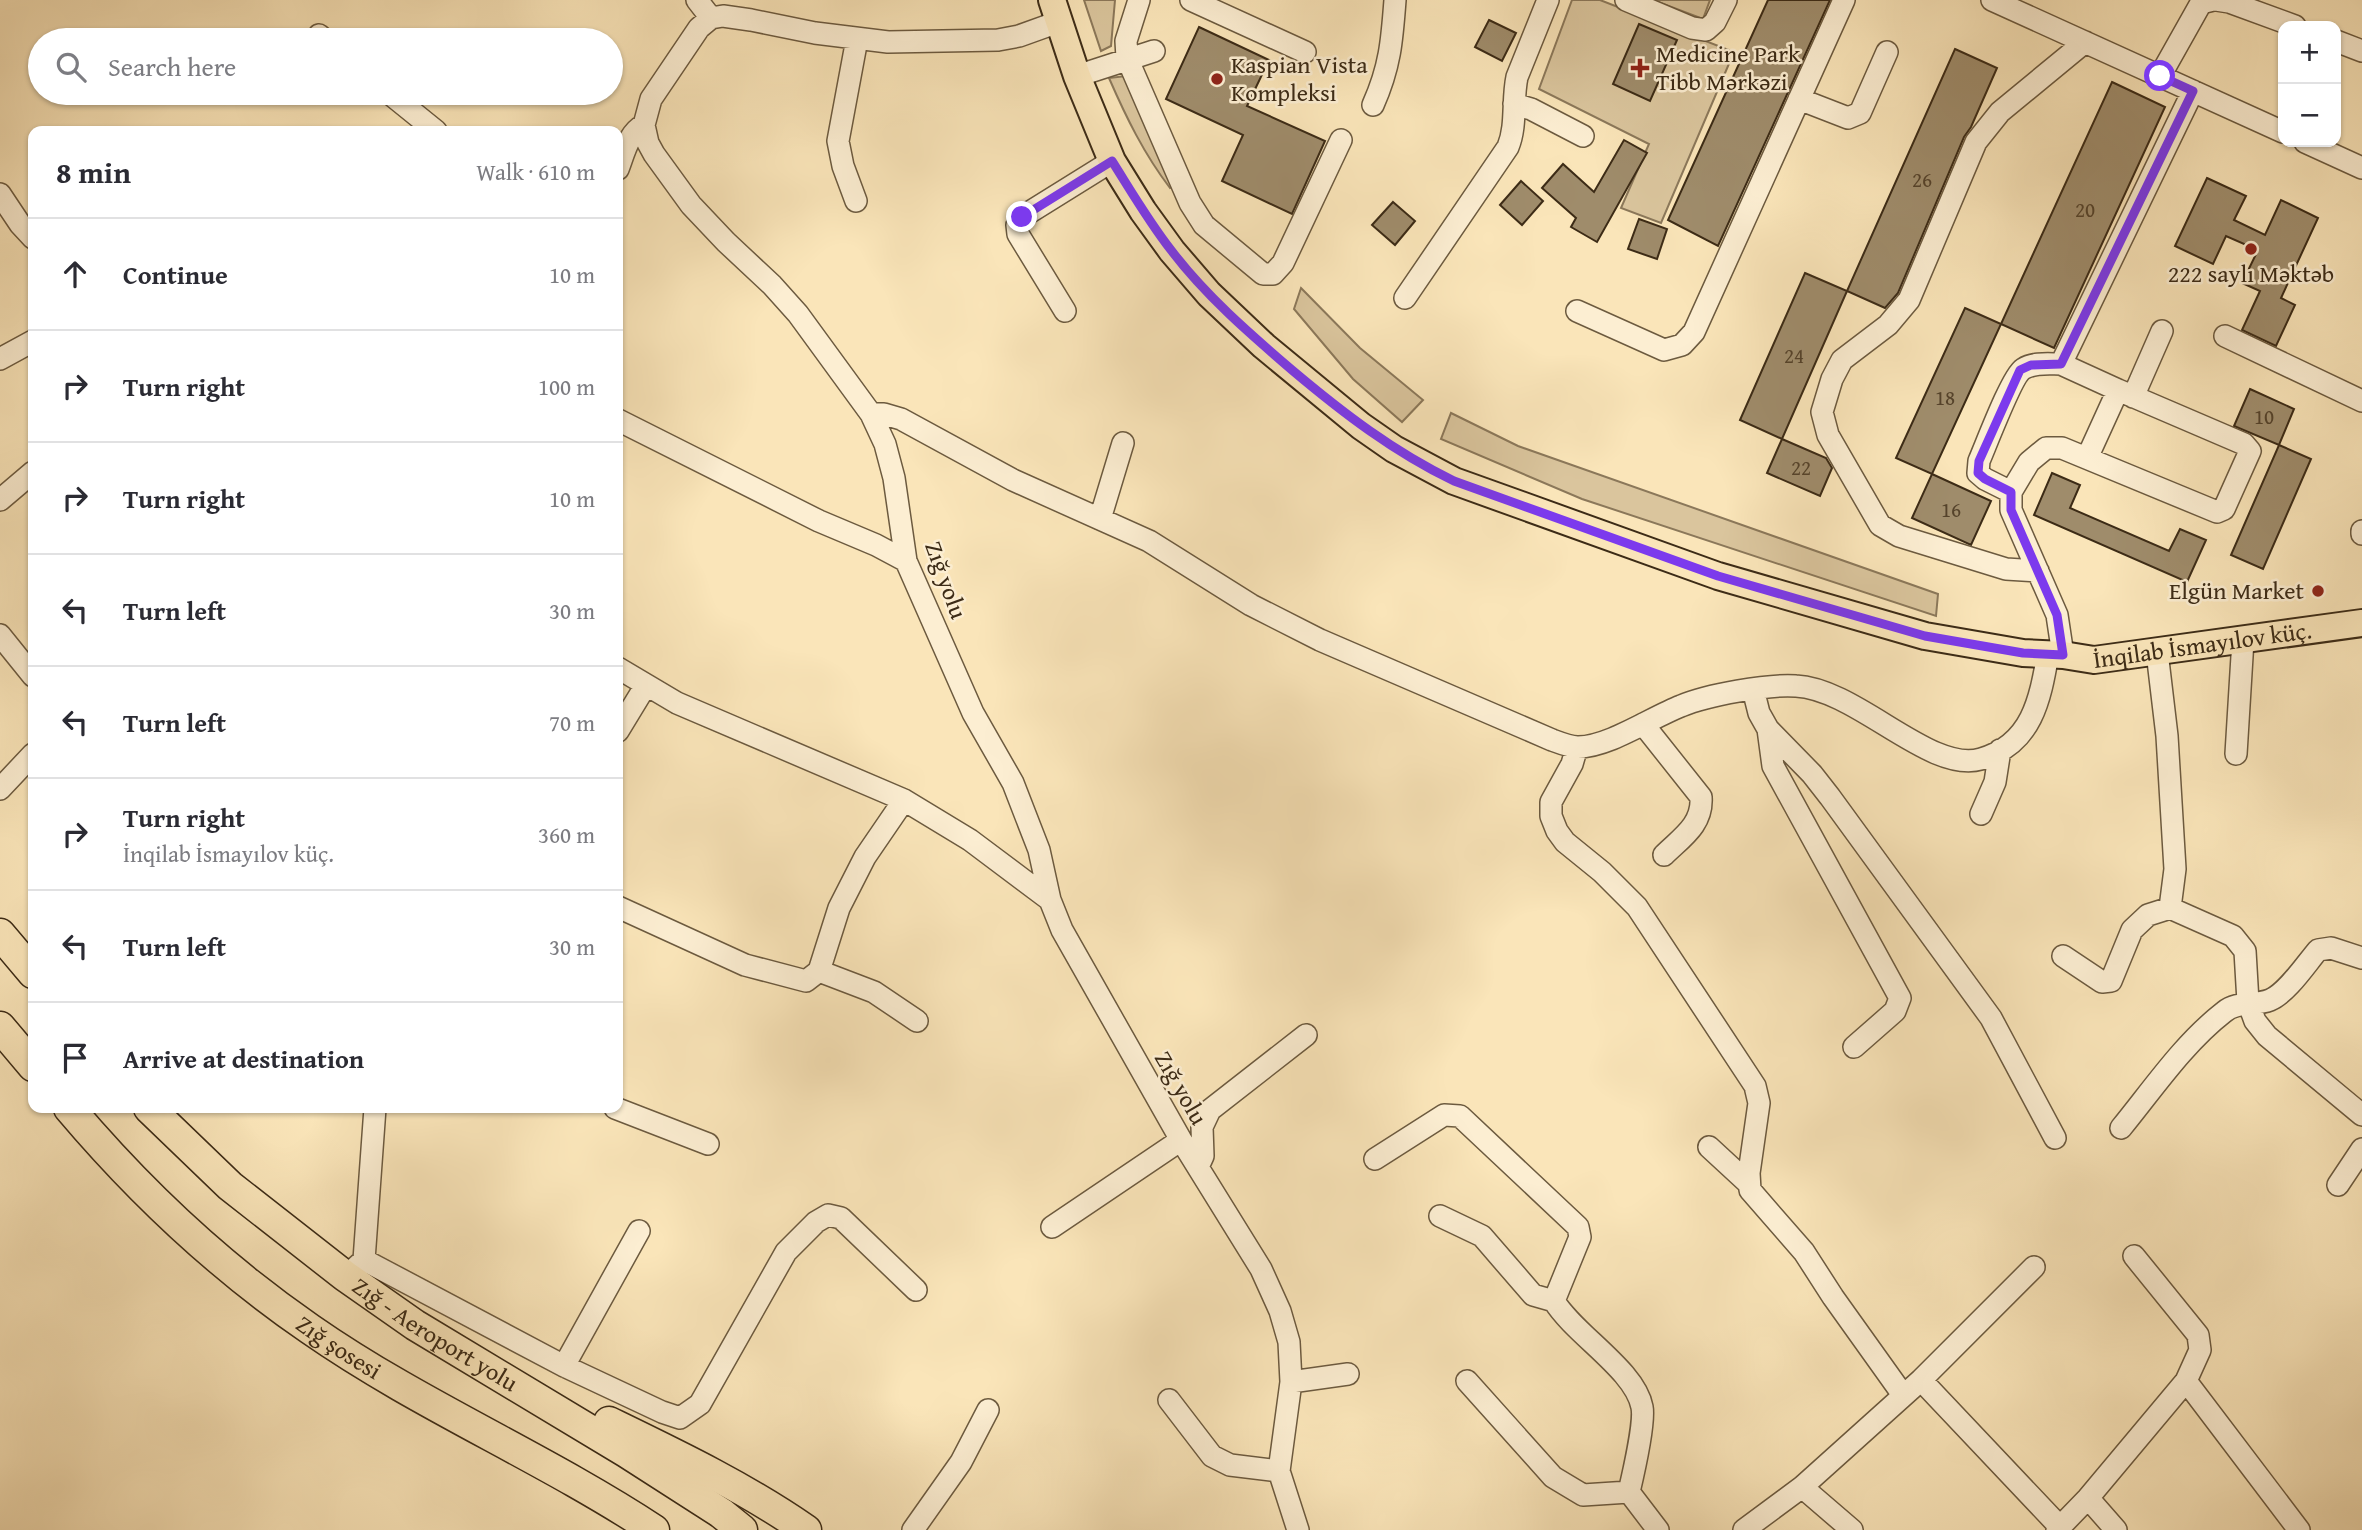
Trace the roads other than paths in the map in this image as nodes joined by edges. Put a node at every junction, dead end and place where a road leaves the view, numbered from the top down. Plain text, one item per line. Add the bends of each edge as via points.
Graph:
1 (697, 0) edge
2 (1139, 0) edge
3 (1191, 0) edge
4 (1395, 0) edge
5 (1548, 0) edge
6 (1626, 0) edge
7 (1726, 0) edge
8 (1844, 0) edge
9 (1992, 0) edge
10 (2215, 0) edge
11 (1055, 11) edge
12 (711, 18) junction
13 (2281, 21) edge
14 (857, 39) junction
15 (2085, 42) junction
16 (2341, 43) edge
17 (1154, 51) dead end
18 (2362, 51) edge
19 (1305, 52) dead end
20 (1887, 52) dead end
21 (1127, 58) junction
22 (1077, 76) junction
23 (2160, 76) junction
24 (2193, 91) junction
25 (1800, 99) junction
26 (1514, 104) junction
27 (404, 105) edge
28 (1373, 105) dead end
29 (644, 125) junction
30 (430, 126) edge
31 (2278, 130) edge
32 (1583, 136) dead end
33 (1341, 141) dead end
34 (2316, 147) edge
35 (623, 157) edge
36 (1112, 161) junction
37 (2362, 168) edge
38 (0, 194) edge
39 (856, 201) dead end
40 (28, 233) edge
41 (1405, 298) dead end
42 (1065, 311) dead end
43 (1577, 312) dead end
44 (2162, 331) dead end
45 (2225, 336) dead end
46 (28, 344) edge
47 (0, 359) edge
48 (2061, 364) junction
49 (2125, 393) junction
50 (2362, 401) edge
51 (871, 414) junction
52 (623, 423) edge
53 (1124, 443) dead end
54 (2087, 458) junction
55 (28, 476) edge
56 (2011, 492) junction
57 (0, 500) edge
58 (1100, 519) junction
59 (906, 561) junction
60 (2038, 571) junction
61 (2362, 623) edge
62 (0, 635) edge
63 (2243, 640) junction
64 (2157, 652) junction
65 (2055, 655) junction
66 (28, 670) edge
67 (623, 671) edge
68 (646, 685) junction
69 (1753, 689) junction
70 (623, 723) edge
71 (1643, 724) junction
72 (1769, 729) junction
73 (1577, 747) junction
74 (2000, 750) junction
75 (2236, 754) dead end
76 (28, 759) edge
77 (0, 789) edge
78 (904, 800) junction
79 (1981, 814) dead end
80 (1664, 855) dead end
81 (1050, 900) junction
82 (2170, 908) junction
83 (623, 909) edge
84 (0, 934) edge
85 (2063, 956) dead end
86 (2362, 958) edge
87 (28, 967) edge
88 (818, 971) junction
89 (2248, 1002) junction
90 (917, 1021) dead end
91 (0, 1027) edge
92 (1306, 1035) dead end
93 (1854, 1047) dead end
94 (28, 1060) edge
95 (623, 1111) edge
96 (73, 1113) edge
97 (154, 1113) edge
98 (373, 1113) edge
99 (2362, 1115) edge
100 (2121, 1128) dead end
101 (2055, 1138) dead end
102 (1181, 1140) junction
103 (708, 1144) dead end
104 (1709, 1147) dead end
105 (2362, 1149) edge
106 (1375, 1159) dead end
107 (1198, 1167) junction
108 (1748, 1183) junction
109 (2338, 1185) dead end
110 (1440, 1216) dead end
111 (1052, 1227) dead end
112 (639, 1231) dead end
113 (2134, 1256) dead end
114 (2034, 1267) dead end
115 (354, 1268) junction
116 (916, 1290) dead end
117 (1554, 1301) junction
118 (415, 1325) junction
119 (564, 1366) junction
120 (1348, 1374) dead end
121 (1921, 1380) junction
122 (1467, 1381) dead end
123 (2186, 1381) junction
124 (1291, 1382) junction
125 (1903, 1395) junction
126 (1169, 1400) dead end
127 (988, 1410) dead end
128 (1279, 1471) junction
129 (1802, 1487) junction
130 (1629, 1492) junction
131 (2088, 1498) junction
132 (2059, 1528) edge
133 (654, 1530) edge
134 (742, 1530) edge
135 (806, 1530) edge
136 (913, 1530) edge
137 (1298, 1530) edge
138 (1658, 1530) edge
139 (1744, 1530) edge
140 (1852, 1530) edge
141 (2116, 1530) edge
142 (2299, 1530) edge

1 - 12 street
2 - 21 street via 1126,41
3 - 19 street
4 - 28 street via 1392,50
5 - 26 street via 1517,77
6 - 7 street via 1706,30
8 - 25 street
9 - 15 street
10 - 13 street
10 - 23 street via 2202,3
11 - 14 street via 1019,36 998,40 888,43
11 - 22 main road, İnqilab İsmayılov küç.
12 - 14 street via 751,20
12 - 29 street via 699,28 651,99
14 - 39 street via 838,141
15 - 23 street
15 - 60 street via 2000,113 1976,142 1909,300 1888,325 1842,360 1822,412 1828,435 1880,525 1899,536 2006,569
16 - 18 street
17 - 21 street
20 - 25 street via 1860,113 1848,118
21 - 22 street
21 - 33 street via 1190,203 1204,225 1263,274 1273,274 1283,263
22 - 36 main road, İnqilab İsmayılov küç.
23 - 24 street
24 - 31 street
24 - 48 street
25 - 43 street via 1694,332 1682,345 1664,350
26 - 32 street
26 - 41 street via 1508,147
27 - 30 street
29 - 35 street via 631,137
29 - 51 street, Zığ yolu via 648,144 684,197 798,314
34 - 37 street
36 - 42 street via 1022,217 1017,225 1018,234
36 - 65 main road, İnqilab İsmayılov küç. via 1172,251 1209,294 1361,426 1425,467 1718,576 1925,636
38 - 40 street
44 - 49 street
45 - 50 street
46 - 47 street
48 - 49 street
48 - 56 street via 2020,370 1979,461 1978,473
49 - 54 street
49 - 54 street via 2244,444 2250,451 2224,509 2217,512
51 - 58 street via 901,419 1013,480
51 - 59 street, Zığ yolu via 894,478
52 - 59 street
53 - 58 street
54 - 56 street via 2062,448 2046,449 2029,462
55 - 57 street
56 - 60 street via 2011,510
58 - 73 street via 1149,541 1251,605 1320,640
59 - 81 street, Zığ yolu via 973,713 1013,783 1039,850
60 - 65 street via 2057,615
61 - 63 main road, İnqilab İsmayılov küç.
62 - 66 street
63 - 64 main road, İnqilab İsmayılov küç.
63 - 75 street
64 - 65 main road, İnqilab İsmayılov küç. via 2094,660
64 - 82 street via 2175,869
65 - 74 street via 2027,726
67 - 68 street
68 - 70 street
68 - 78 street via 677,703
69 - 71 street via 1683,705
69 - 72 street
69 - 74 street via 1820,689 1937,754 1960,761 1980,760
71 - 73 street
71 - 80 street via 1701,797 1702,811 1696,823
72 - 93 street via 1773,766 1900,998 1895,1011
72 - 101 street via 1830,797 1992,1018
73 - 108 street via 1552,802 1551,816 1565,842 1637,907 1755,1086 1759,1103
74 - 79 street via 1995,782
76 - 77 street
78 - 81 street via 970,840
78 - 88 street via 864,857 839,908
81 - 102 street, Zığ yolu via 1062,930
82 - 85 street via 2148,915 2132,930 2111,981 2102,982
82 - 89 street via 2234,936 2245,951
83 - 88 street via 746,965 806,981
84 - 87 highway
86 - 89 street via 2331,948 2318,950 2281,993 2269,1000
88 - 90 street via 874,992
89 - 99 street via 2267,1036
89 - 100 street via 2227,1009 2198,1034
91 - 94 highway
92 - 107 street via 1210,1110 1202,1127 1203,1156
95 - 103 street
96 - 133 highway, Zığ şosesi via 195,1240 292,1316 372,1369 576,1481
97 - 115 highway, Zığ - Aeroport yolu via 230,1186
98 - 115 street
102 - 107 street, Zığ yolu
102 - 111 street
104 - 108 street
105 - 109 street
106 - 117 street via 1444,1115 1460,1116 1578,1227 1580,1237
107 - 124 street, Zığ yolu via 1261,1269 1280,1311 1289,1342
108 - 125 street via 1749,1190 1804,1252
110 - 117 street via 1482,1236 1533,1295
112 - 119 street
113 - 123 street via 2198,1335 2200,1350
114 - 121 street
115 - 118 highway, Zığ - Aeroport yolu
115 - 119 street
116 - 119 street via 841,1218 828,1216 786,1252 700,1404 680,1418
117 - 130 street via 1563,1316 1632,1383 1643,1408
118 - 134 highway, Zığ - Aeroport yolu via 626,1452
118 - 135 highway via 716,1475
120 - 124 street
121 - 125 street
121 - 132 street
122 - 130 street via 1553,1477 1583,1495
123 - 131 street
123 - 142 street
124 - 128 street, Zığ yolu
125 - 129 street
126 - 128 street via 1212,1456 1230,1465
127 - 136 street via 961,1462
128 - 137 street, Zığ yolu
129 - 139 street
129 - 140 street
130 - 138 street
131 - 132 street
131 - 141 street

